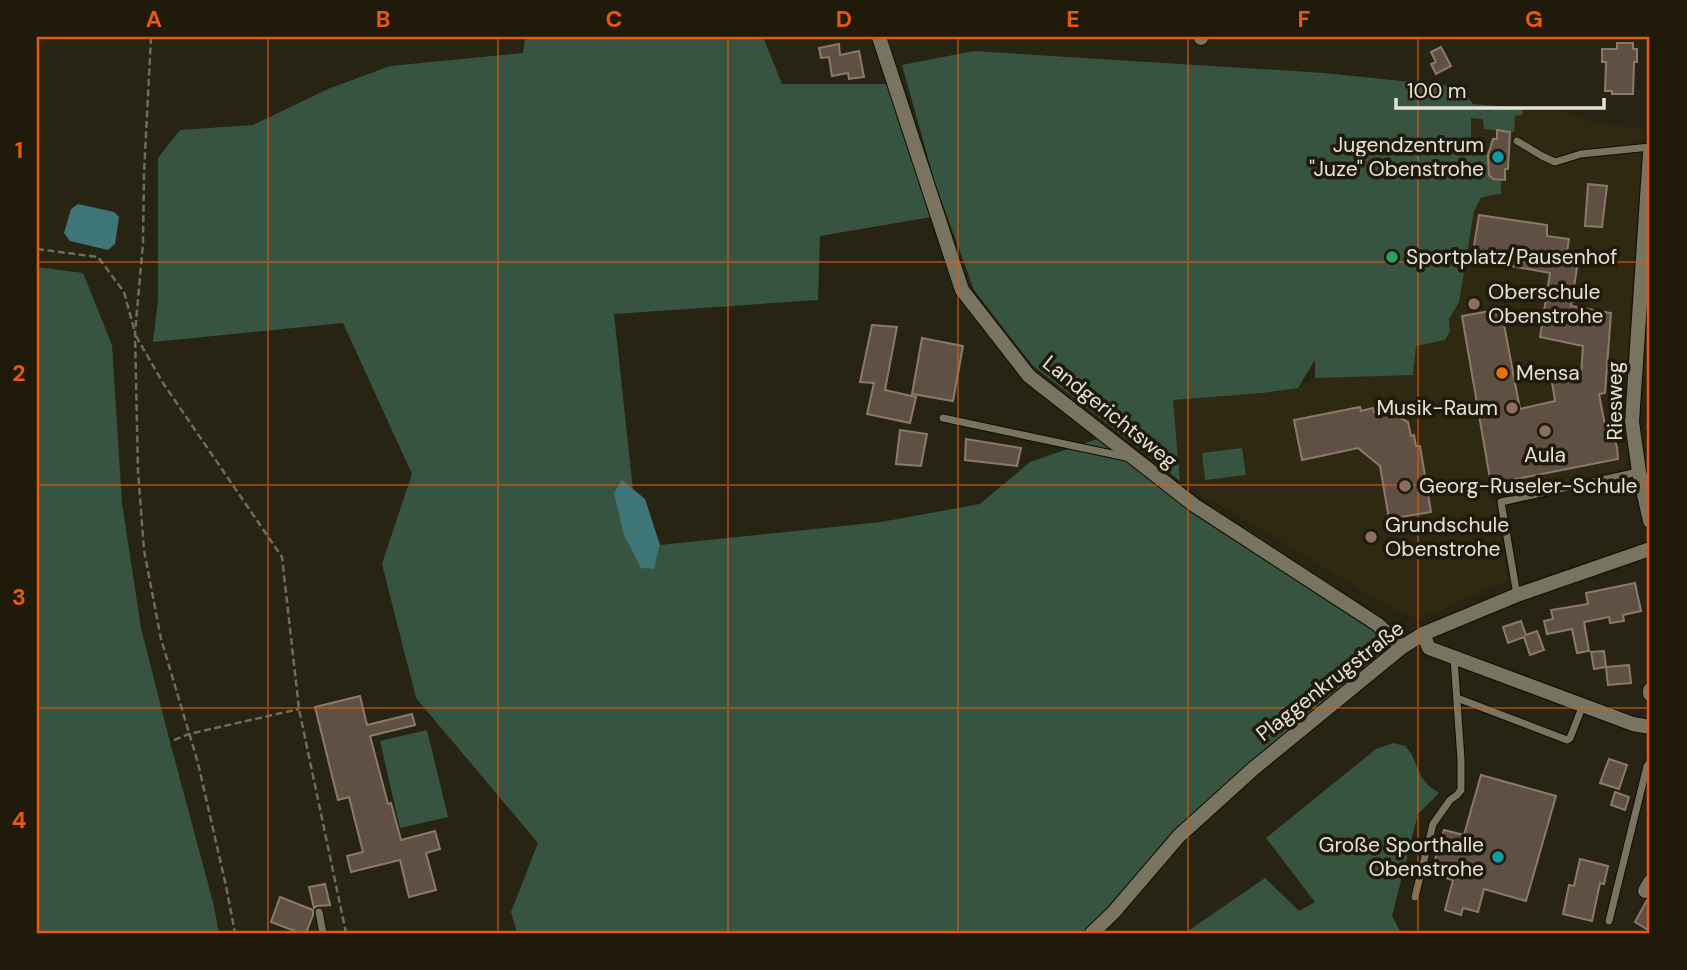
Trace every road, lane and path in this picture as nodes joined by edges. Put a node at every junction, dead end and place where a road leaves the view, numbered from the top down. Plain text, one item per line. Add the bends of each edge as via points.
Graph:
1 (151, 37) edge
2 (879, 37) edge
3 (1517, 141) dead end
4 (1650, 147) edge
5 (1650, 153) edge
6 (1649, 208) edge
7 (37, 249) edge
8 (135, 333) junction
9 (943, 418) dead end
10 (1134, 458) junction
11 (1639, 472) junction
12 (1650, 521) edge
13 (1650, 549) edge
14 (1517, 595) junction
15 (1423, 634) junction
16 (1402, 647) junction
17 (1454, 658) junction
18 (1457, 698) junction
19 (1583, 705) junction
20 (299, 709) junction
21 (1650, 727) edge
22 (189, 734) junction
23 (174, 740) dead end
24 (1650, 762) edge
25 (1415, 897) dead end
26 (318, 912) dead end
27 (1609, 921) dead end
28 (235, 933) edge
29 (323, 933) edge
30 (346, 933) edge
31 (1092, 933) edge

1 - 8 path
2 - 10 street, Landgerichtsweg via 962,290 1029,376
3 - 4 lane via 1555,162 1581,154
5 - 6 street, Riesweg
6 - 11 street, Riesweg via 1632,422
7 - 8 path via 98,257 124,292
8 - 20 path via 163,383 282,557
8 - 22 path via 144,550 160,639
9 - 10 lane
10 - 16 street, Landgerichtsweg via 1194,505 1377,624
11 - 12 street, Riesweg
11 - 14 lane via 1500,502
13 - 14 street, Plaggenkrugstraße
14 - 15 street, Plaggenkrugstraße
15 - 16 street, Plaggenkrugstraße
15 - 17 street via 1429,648
16 - 31 street, Plaggenkrugstraße via 1179,836
17 - 18 lane
17 - 19 street
18 - 19 lane via 1567,740
18 - 25 lane via 1461,790 1433,824
19 - 21 street
20 - 22 path
20 - 30 path
22 - 23 path
22 - 28 path
24 - 27 lane
26 - 29 lane

